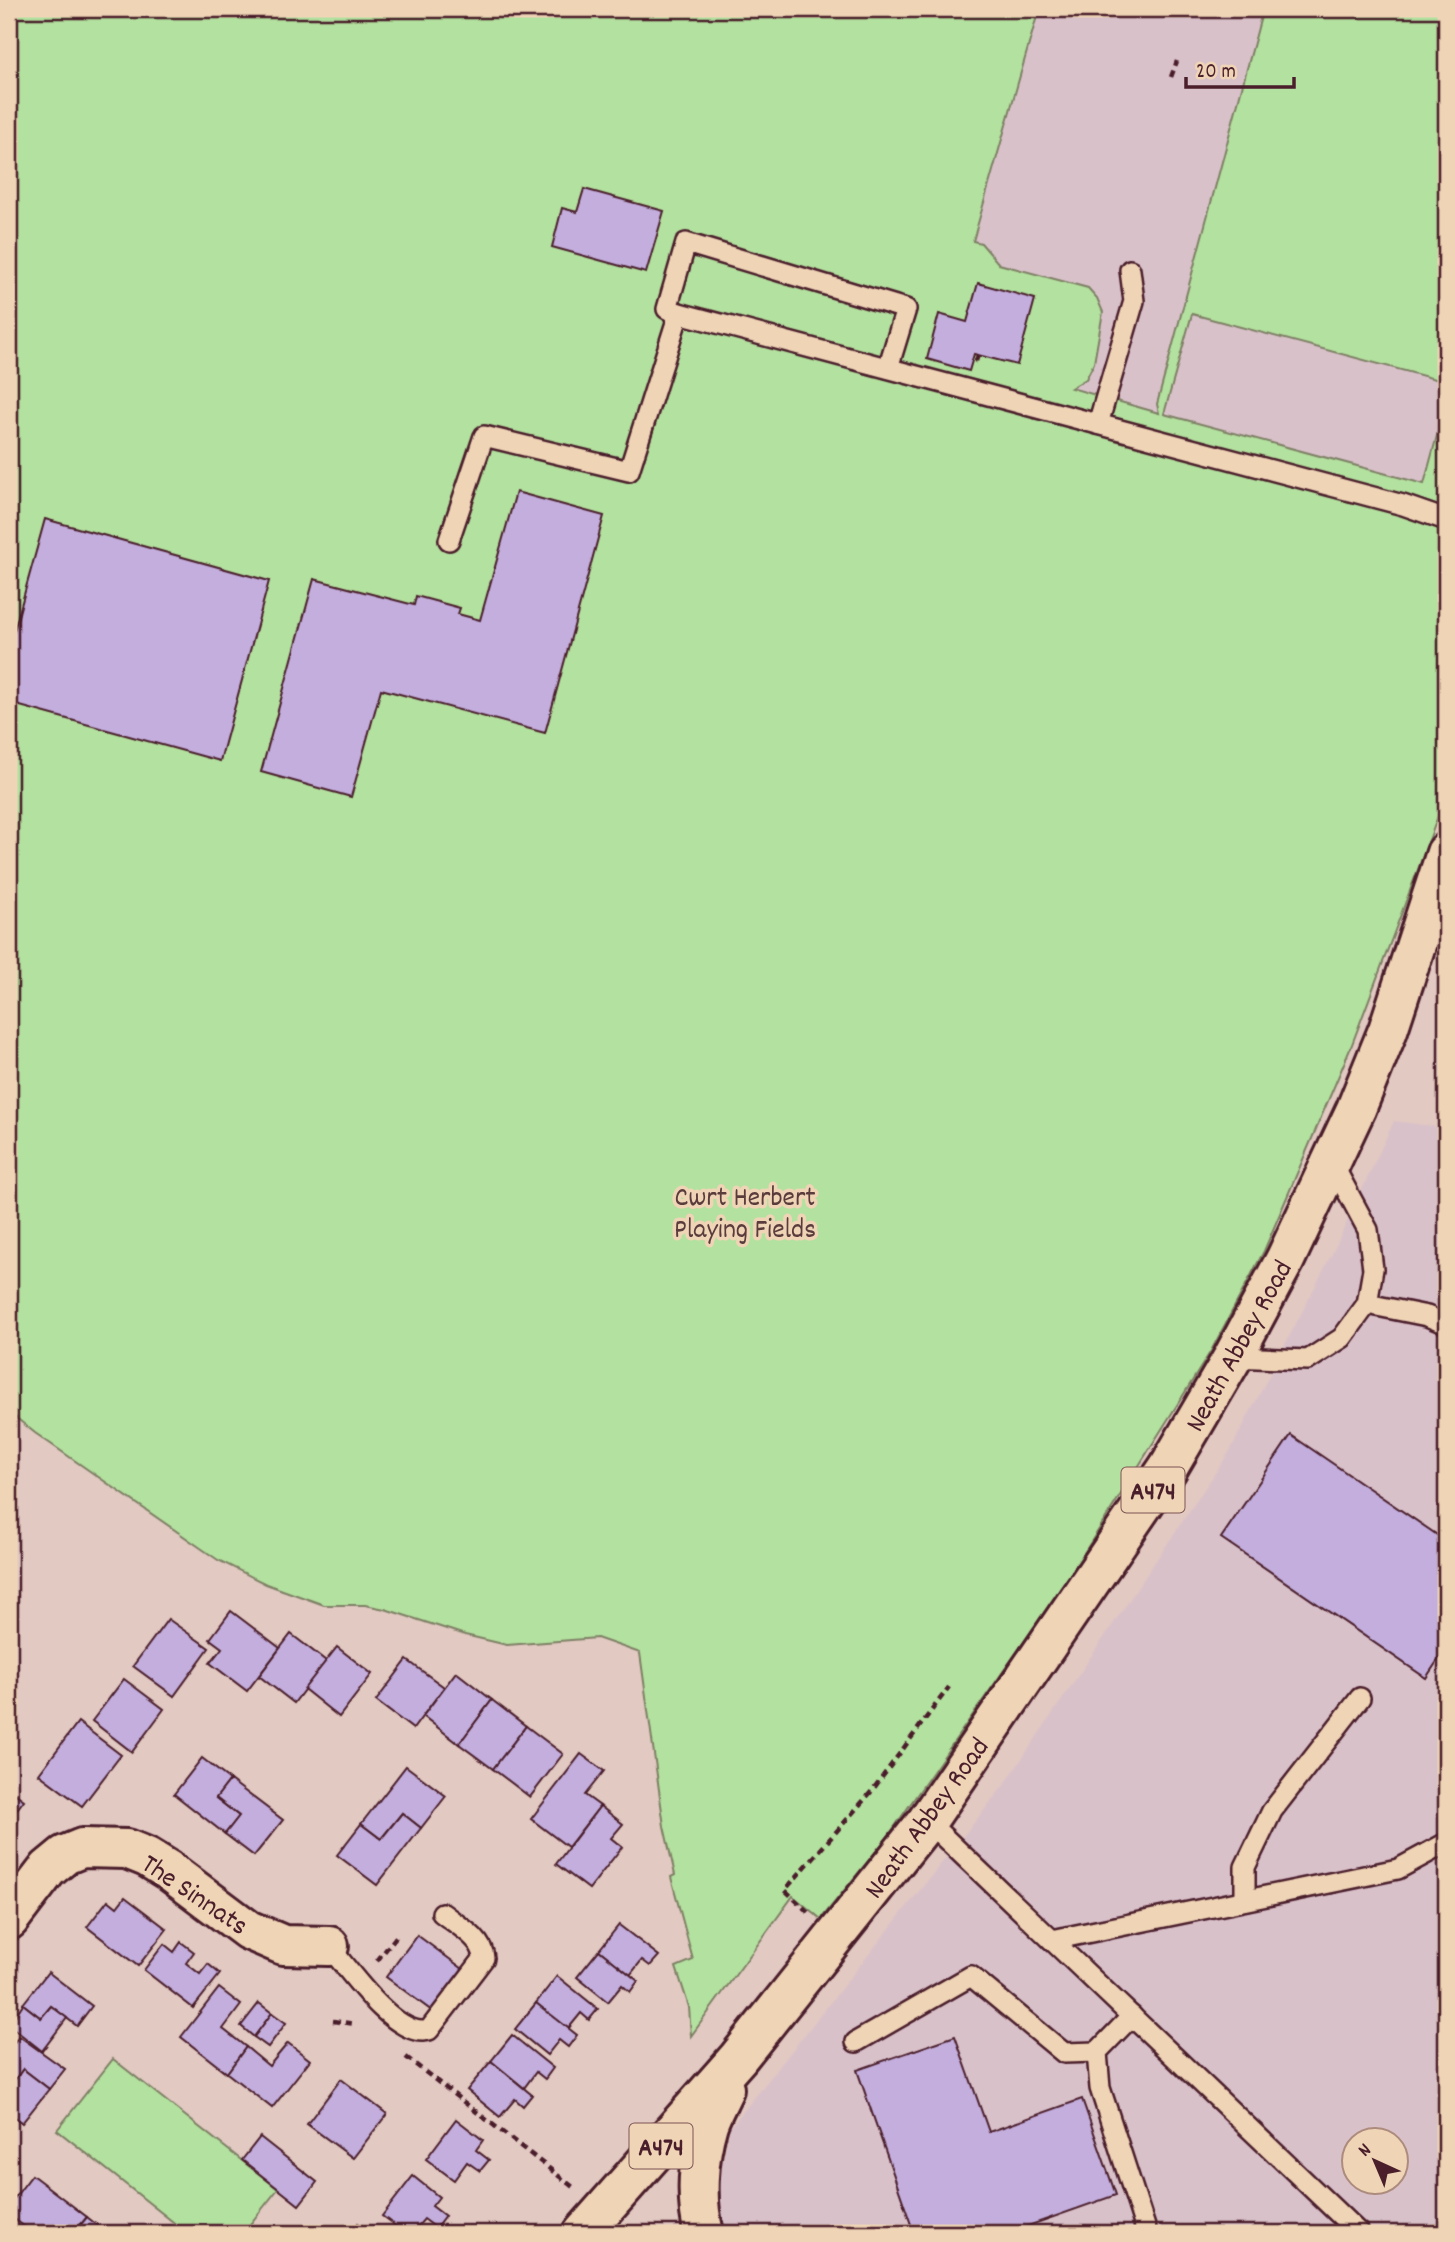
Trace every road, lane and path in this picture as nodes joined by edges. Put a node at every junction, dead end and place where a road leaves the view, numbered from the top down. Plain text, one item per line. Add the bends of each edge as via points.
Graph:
1 (1177, 61) dead end
2 (1171, 77) dead end
3 (1130, 270) dead end
4 (679, 313) junction
5 (888, 368) junction
6 (1098, 424) junction
7 (1446, 520) edge
8 (449, 540) dead end
9 (1446, 853) edge
10 (1332, 1163) junction
11 (1367, 1304) junction
12 (1446, 1324) edge
13 (1233, 1357) junction
14 (949, 1687) dead end
15 (1360, 1698) dead end
16 (927, 1821) junction
17 (1446, 1843) edge
18 (1245, 1900) junction
19 (442, 1913) dead end
20 (810, 1915) dead end
21 (9, 1920) edge
22 (1052, 1940) junction
23 (329, 1946) joint
24 (1132, 2016) junction
25 (332, 2021) dead end
26 (365, 2025) dead end
27 (856, 2042) dead end
28 (399, 2052) dead end
29 (1097, 2052) junction
30 (738, 2059) junction
31 (574, 2188) dead end
32 (583, 2233) edge
33 (704, 2233) edge
34 (1147, 2233) edge
35 (1359, 2233) edge

1 - 2 path
3 - 6 lane via 1134,301
4 - 5 lane
4 - 5 lane via 667,309 686,243 906,310
4 - 8 lane via 629,471 484,436
5 - 6 lane
6 - 7 lane
9 - 10 main road, Neath Abbey Road / A474 via 1388,1030
10 - 11 lane via 1368,1230 1373,1269
10 - 13 main road, Neath Abbey Road / A474
11 - 12 lane
11 - 13 lane via 1342,1338 1308,1360
13 - 16 main road, Neath Abbey Road / A474 via 1168,1468
14 - 20 path via 871,1792 785,1890
15 - 18 lane via 1272,1811 1245,1867
16 - 22 lane
16 - 30 main road, Neath Abbey Road / A474
17 - 18 lane via 1398,1869
18 - 22 lane
19 - 23 lane via 479,1942 484,1958 429,2030 414,2030 387,2014
21 - 23 main road, The Sinnats via 48,1869 65,1855 82,1848 127,1849 169,1871 248,1930 283,1945
22 - 24 lane
24 - 29 lane
24 - 35 lane
25 - 26 path
27 - 29 lane via 971,1976 1064,2053
28 - 31 path
29 - 34 lane via 1100,2088
30 - 32 main road, Neath Abbey Road / A474
30 - 33 main road, Neath Abbey Road / A474 via 708,2123 701,2158

